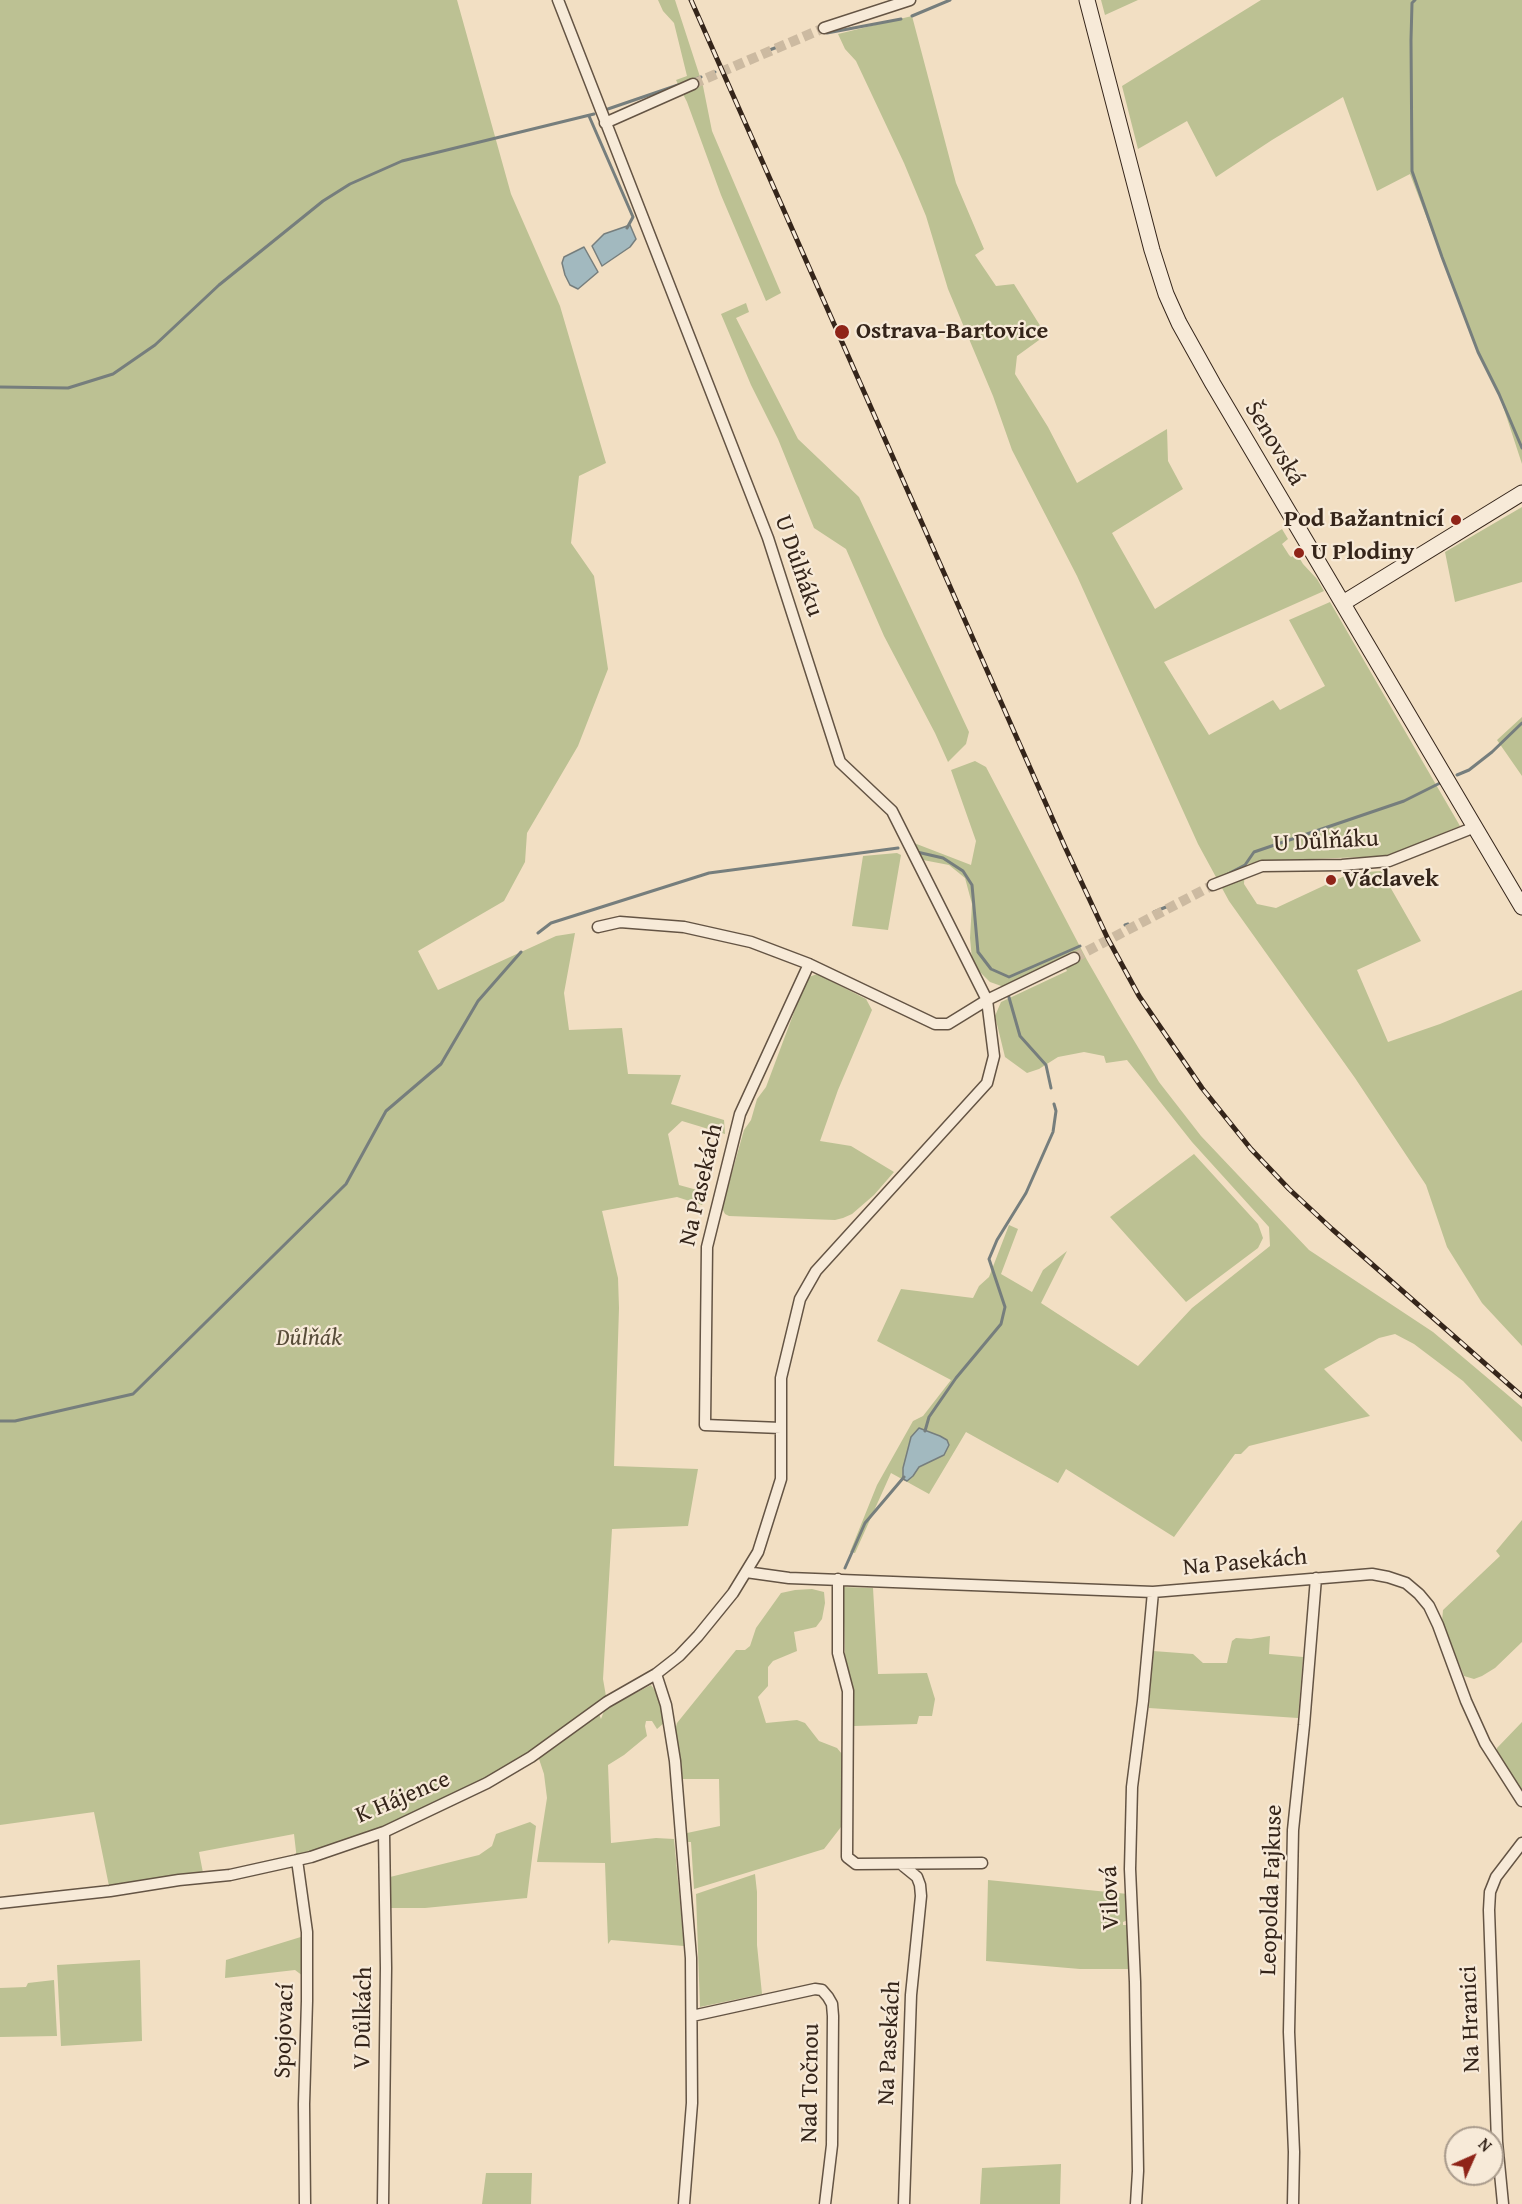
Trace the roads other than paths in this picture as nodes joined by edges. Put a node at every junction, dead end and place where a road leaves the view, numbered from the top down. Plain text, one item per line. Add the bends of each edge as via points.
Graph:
1 (558, 0) edge
2 (910, 0) edge
3 (1087, 0) edge
4 (824, 28) tunnel mouth
5 (693, 84) tunnel mouth
6 (605, 123) junction
7 (1522, 493) edge
8 (1343, 603) junction
9 (1475, 827) junction
10 (1213, 885) tunnel mouth
11 (1522, 907) edge
12 (598, 927) dead end
13 (1074, 958) tunnel mouth
14 (809, 964) junction
15 (987, 1000) junction
16 (781, 1428) junction
17 (747, 1572) junction
18 (1316, 1578) junction
19 (837, 1579) junction
20 (1153, 1592) junction
21 (656, 1674) junction
22 (1522, 1801) edge
23 (384, 1832) junction
24 (1522, 1843) edge
25 (297, 1860) junction
26 (936, 1863) junction
27 (982, 1863) dead end
28 (901, 1864) junction
29 (920, 1885) junction
30 (0, 1903) edge
31 (692, 2016) junction
32 (305, 2204) edge
33 (383, 2204) edge
34 (684, 2204) edge
35 (825, 2204) edge
36 (904, 2204) edge
37 (1136, 2204) edge
38 (1293, 2204) edge
39 (1503, 2204) edge

1 - 6 street, U Důlňáku
2 - 4 street
3 - 8 street, Šenovská via 1166,294 1213,384
5 - 6 street
6 - 15 street, U Důlňáku via 768,538 840,762 892,811
7 - 8 street
8 - 9 street, Šenovská
9 - 10 street, U Důlňáku via 1389,861 1342,866 1262,866
9 - 11 street, Šenovská
12 - 14 street via 620,922 684,927 751,942
13 - 15 street
14 - 15 street via 935,1024 948,1024
14 - 16 street, Na Pasekách via 740,1114 707,1247 705,1425
15 - 16 street via 994,1056 987,1083 816,1271 800,1299 781,1378
16 - 17 street via 781,1479 759,1552
17 - 19 street, Na Pasekách
17 - 21 street, K Hájence via 698,1636
18 - 20 street, Na Pasekách
18 - 22 street, Na Pasekách via 1372,1574 1406,1583 1419,1594 1438,1625 1485,1743
18 - 38 street, Leopolda Fajkuse via 1293,1830 1289,2032
19 - 20 street, Na Pasekách
19 - 28 street via 838,1653 848,1691 847,1857 855,1864
20 - 37 street, Vilová via 1132,1787
21 - 23 street, K Hájence via 607,1702 531,1757 487,1783
21 - 31 street via 666,1705 675,1761 687,1890
23 - 25 street, K Hájence
23 - 33 street, V Důlkách
24 - 39 street, Na Hranici via 1496,1877 1489,1910 1497,2142
25 - 30 street, K Hájence via 230,1875
25 - 32 street, Spojovací via 307,1932
26 - 27 street
26 - 28 street
26 - 29 street
28 - 29 street via 912,1871
29 - 36 street, Na Pasekách via 911,1995
31 - 34 street via 692,2103
31 - 35 street, Nad Točnou via 815,1989 828,1997 833,2016 832,2145

